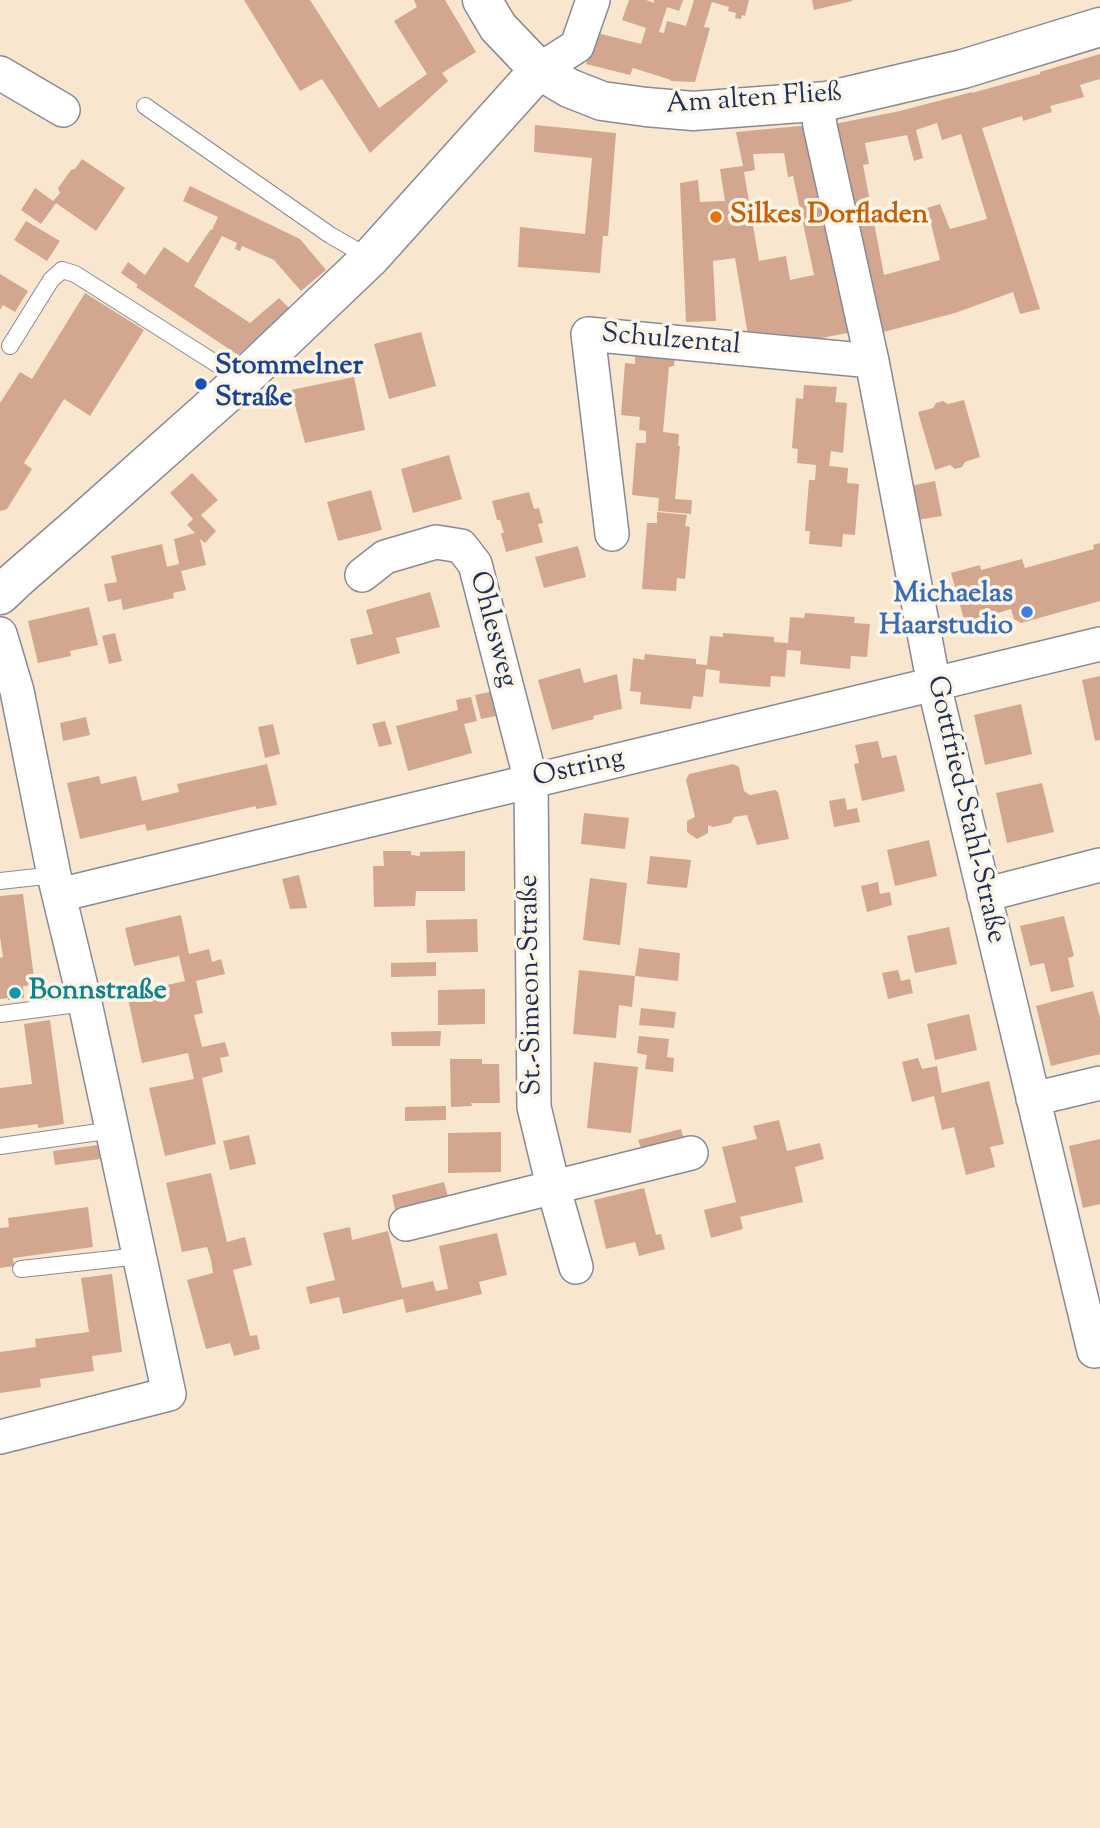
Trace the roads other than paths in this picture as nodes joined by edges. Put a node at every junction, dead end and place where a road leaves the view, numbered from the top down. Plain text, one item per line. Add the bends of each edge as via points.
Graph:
1 (482, 0) edge
2 (593, 0) edge
3 (1100, 27) edge
4 (539, 70) junction
5 (0, 74) edge
6 (817, 101) junction
7 (145, 106) dead end
8 (63, 110) dead end
9 (370, 258) junction
10 (10, 346) dead end
11 (872, 361) junction
12 (242, 380) junction
13 (612, 534) dead end
14 (362, 575) dead end
15 (0, 595) edge
16 (0, 634) edge
17 (1100, 644) edge
18 (934, 685) junction
19 (531, 781) junction
20 (1100, 865) edge
21 (0, 881) edge
22 (56, 885) junction
23 (984, 895) junction
24 (85, 1003) junction
25 (0, 1014) edge
26 (1100, 1083) edge
27 (1033, 1099) junction
28 (113, 1130) junction
29 (0, 1146) edge
30 (691, 1153) dead end
31 (553, 1186) junction
32 (406, 1224) dead end
33 (140, 1256) junction
34 (576, 1267) dead end
35 (21, 1269) dead end
36 (1097, 1350) edge
37 (0, 1437) edge

1 - 4 main road, Am alten Fließ via 498,27
2 - 4 street via 577,46
3 - 6 main road, Am alten Fließ via 963,69
4 - 6 main road, Am alten Fließ via 602,101 646,107 693,111
4 - 9 main road
5 - 8 street
6 - 11 street, Gottfried-Stahl-Straße
7 - 9 lane
9 - 12 main road
10 - 12 lane via 62,271 75,274
11 - 13 street, Schulzental via 587,334
11 - 18 street, Gottfried-Stahl-Straße
12 - 15 main road
14 - 19 street, Ohlesweg via 385,557 436,542 461,546 475,564
16 - 22 street
17 - 18 street, Ostring
18 - 19 street, Ostring
18 - 23 street, Gottfried-Stahl-Straße
19 - 22 street, Ostring
19 - 31 street, St.-Simeon-Straße via 534,1108
20 - 23 street
21 - 22 lane
22 - 24 street
23 - 27 street, Gottfried-Stahl-Straße
24 - 25 lane
24 - 28 street
26 - 27 street
27 - 36 street, Gottfried-Stahl-Straße
28 - 29 lane
28 - 33 street
30 - 31 street
31 - 32 street
31 - 34 street, St.-Simeon-Straße
33 - 35 lane
33 - 37 street via 169,1394

